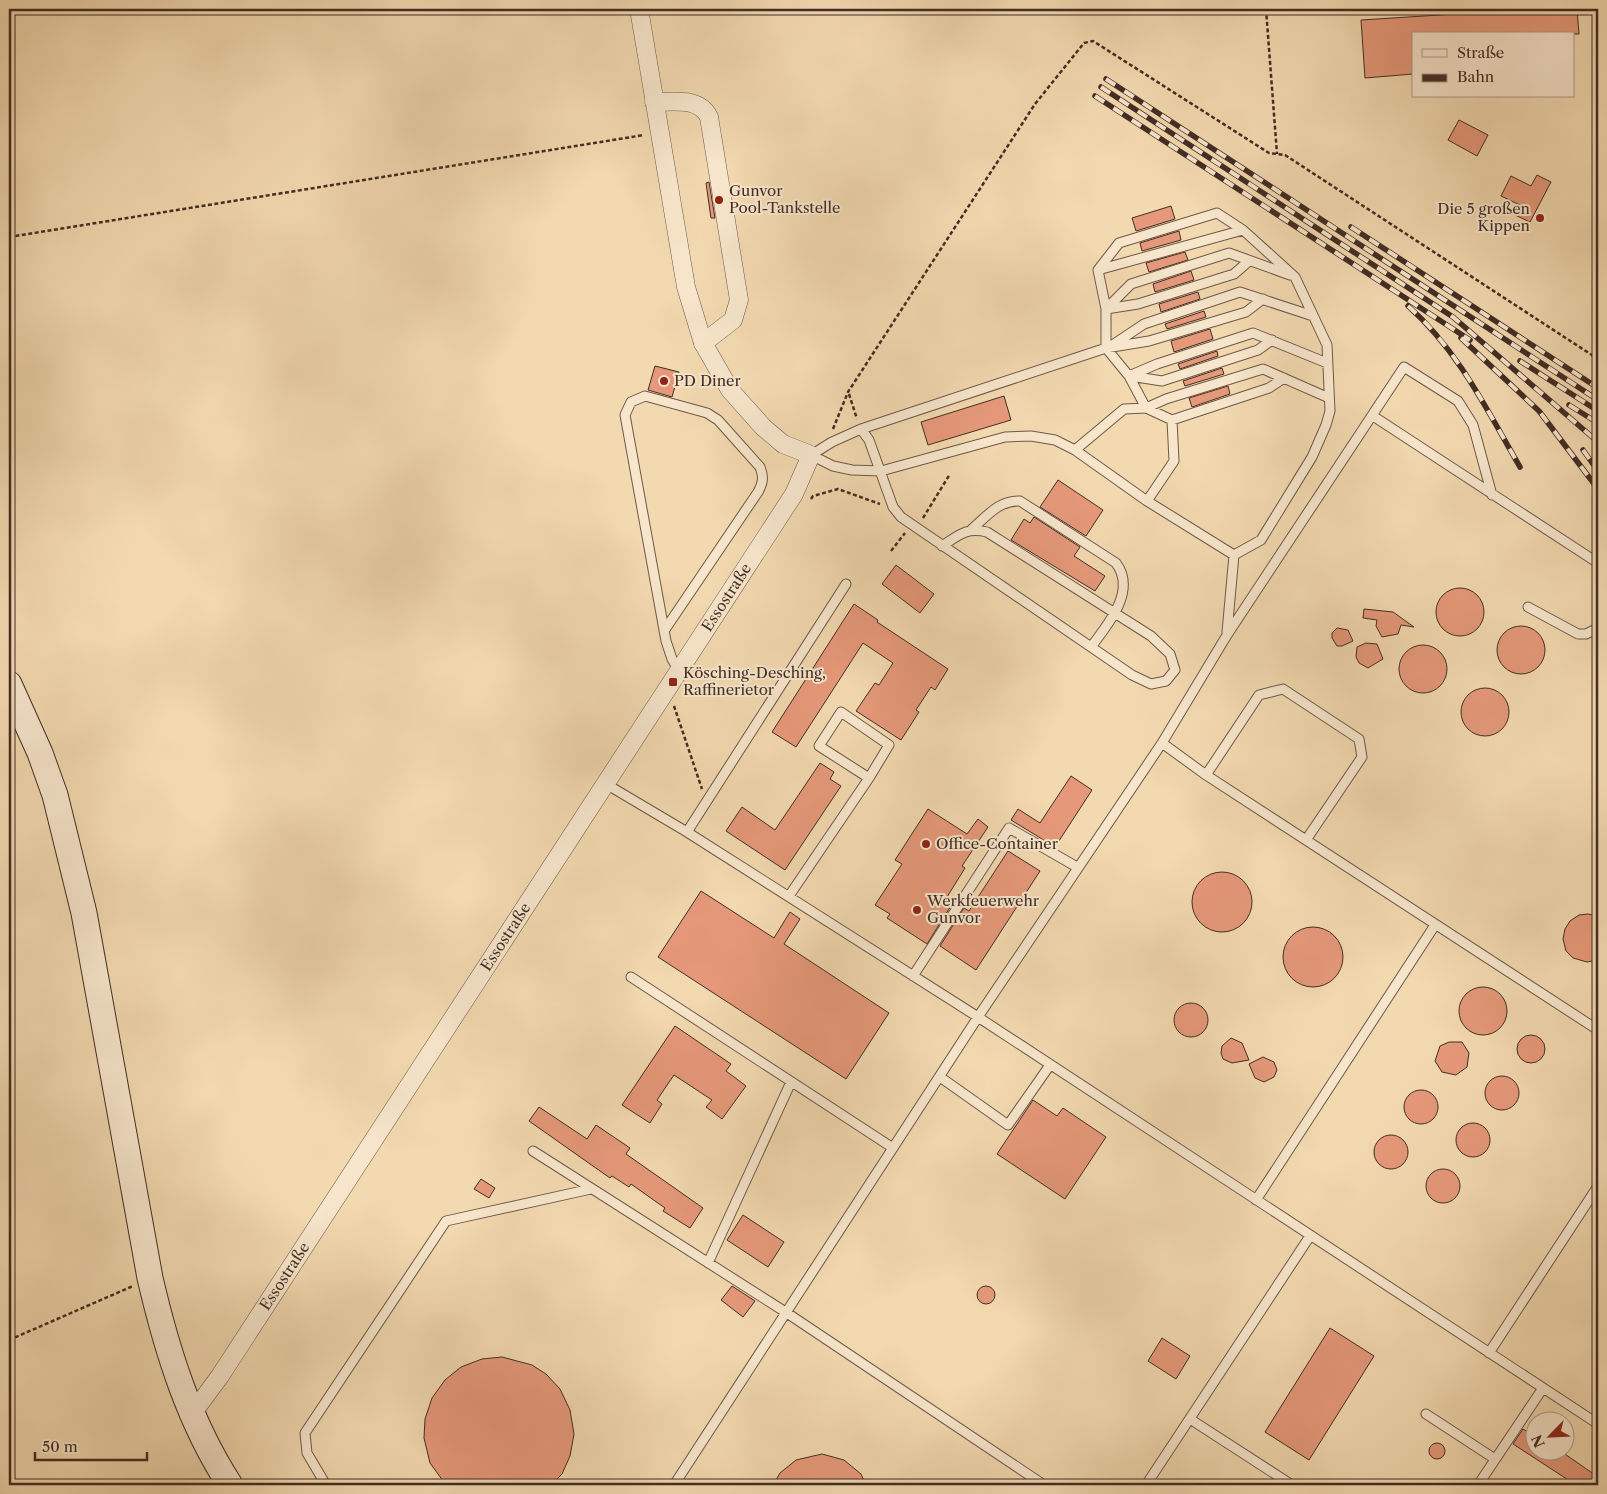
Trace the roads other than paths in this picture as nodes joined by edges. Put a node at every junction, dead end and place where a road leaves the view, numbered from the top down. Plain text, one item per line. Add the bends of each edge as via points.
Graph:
1 (639, 9) edge
2 (654, 102) junction
3 (1243, 230) junction
4 (1249, 261) junction
5 (1098, 270) junction
6 (1295, 277) junction
7 (1263, 299) junction
8 (1106, 309) junction
9 (1313, 316) junction
10 (1272, 340) junction
11 (703, 342) junction
12 (1106, 348) junction
13 (1327, 363) junction
14 (1129, 376) junction
15 (1284, 378) junction
16 (1329, 398) junction
17 (1146, 408) junction
18 (1373, 416) junction
19 (1172, 420) junction
20 (861, 430) junction
21 (1075, 450) junction
22 (811, 455) junction
23 (881, 472) junction
24 (1492, 495) junction
25 (1147, 501) junction
26 (972, 529) junction
27 (942, 546) junction
28 (1234, 555) junction
29 (1598, 563) edge
30 (846, 584) dead end
31 (1528, 607) dead end
32 (1115, 614) junction
33 (1598, 628) edge
34 (664, 631) junction
35 (1227, 635) junction
36 (1090, 647) junction
37 (680, 671) junction
38 (9, 684) edge
39 (1162, 743) junction
40 (1206, 775) junction
41 (869, 778) junction
42 (606, 784) junction
43 (687, 832) junction
44 (1306, 840) junction
45 (1077, 867) junction
46 (789, 896) junction
47 (1435, 925) junction
48 (631, 976) dead end
49 (913, 976) junction
50 (978, 1017) junction
51 (1598, 1030) edge
52 (1050, 1065) junction
53 (940, 1077) junction
54 (791, 1082) junction
55 (893, 1148) junction
56 (533, 1152) dead end
57 (1598, 1186) edge
58 (591, 1188) junction
59 (1256, 1200) junction
60 (1310, 1236) junction
61 (708, 1263) junction
62 (787, 1313) junction
63 (1490, 1353) junction
64 (1543, 1388) junction
65 (192, 1414) junction
66 (1426, 1414) dead end
67 (1190, 1419) junction
68 (1598, 1424) edge
69 (1495, 1460) junction
70 (1030, 1482) edge
71 (230, 1485) edge
72 (326, 1485) edge
73 (674, 1485) edge
74 (1044, 1485) edge
75 (1146, 1485) edge
76 (1292, 1485) edge
77 (1478, 1485) edge

1 - 2 street
2 - 11 street via 686,287
2 - 11 street via 696,104 709,117 739,300 733,320
3 - 5 lane
3 - 5 lane via 1216,213 1119,243
3 - 6 lane
4 - 6 lane
4 - 8 lane via 1234,274 1138,304
4 - 8 lane via 1229,253 1132,284
5 - 8 lane
6 - 9 lane
7 - 9 lane
7 - 12 lane via 1246,312 1149,342
7 - 12 lane via 1240,292 1144,324
8 - 12 lane
9 - 13 lane via 1327,345
10 - 13 lane
10 - 14 lane via 1258,350 1162,381
10 - 14 lane via 1252,333
11 - 22 street via 730,390 763,427 783,444
12 - 14 lane
12 - 20 lane
13 - 16 lane
14 - 17 lane
15 - 16 lane
15 - 17 lane via 1263,369
15 - 19 lane via 1269,388
16 - 28 lane via 1326,425 1312,457 1261,540
17 - 19 lane
17 - 21 lane via 1124,410
18 - 24 lane
18 - 24 lane via 1404,367 1458,401 1473,425
18 - 35 lane
19 - 25 lane via 1174,460
20 - 22 lane
20 - 23 lane via 869,440
21 - 23 lane via 1055,440 1031,436 1006,437
21 - 25 lane
22 - 23 lane via 833,466
22 - 37 street, Essostraße via 794,494
23 - 27 lane via 893,506 901,517
24 - 29 lane
25 - 28 lane
26 - 27 lane
26 - 32 lane via 987,532
26 - 32 lane via 998,506 1020,501 1116,563 1123,572 1124,586
27 - 36 lane
28 - 35 lane
30 - 43 lane
31 - 33 lane via 1578,634
32 - 36 lane
32 - 36 lane via 1164,648 1170,654 1175,670 1166,681 1151,684
34 - 34 lane via 758,492 763,476 760,467 708,413 646,396 631,402 626,415
34 - 37 lane via 672,659
35 - 39 lane
37 - 42 street, Essostraße
38 - 65 street via 40,753 54,795 84,913 150,1278 164,1335
39 - 40 lane
39 - 45 lane
40 - 44 lane
40 - 44 lane via 1259,695 1284,689 1359,739 1362,757
41 - 41 lane via 889,745 841,712 819,746
41 - 46 lane
42 - 43 lane
42 - 65 street, Essostraße via 220,1376
43 - 46 lane
44 - 47 lane
45 - 49 lane via 1010,828
45 - 50 lane
46 - 49 lane
47 - 51 lane
47 - 59 lane
48 - 54 lane
49 - 50 lane
50 - 52 lane
50 - 53 lane
52 - 53 lane via 1008,1126
52 - 59 lane
53 - 55 lane
54 - 55 lane
54 - 61 lane
55 - 62 lane
56 - 58 lane
57 - 63 lane
58 - 61 lane
58 - 72 lane via 446,1221 305,1433 307,1453
59 - 60 lane
60 - 63 lane
60 - 67 lane
61 - 62 lane
62 - 70 lane
62 - 73 lane
63 - 64 lane
64 - 68 lane
64 - 69 lane
65 - 71 street
66 - 69 lane
67 - 75 lane
67 - 76 lane
69 - 77 lane
70 - 74 lane

